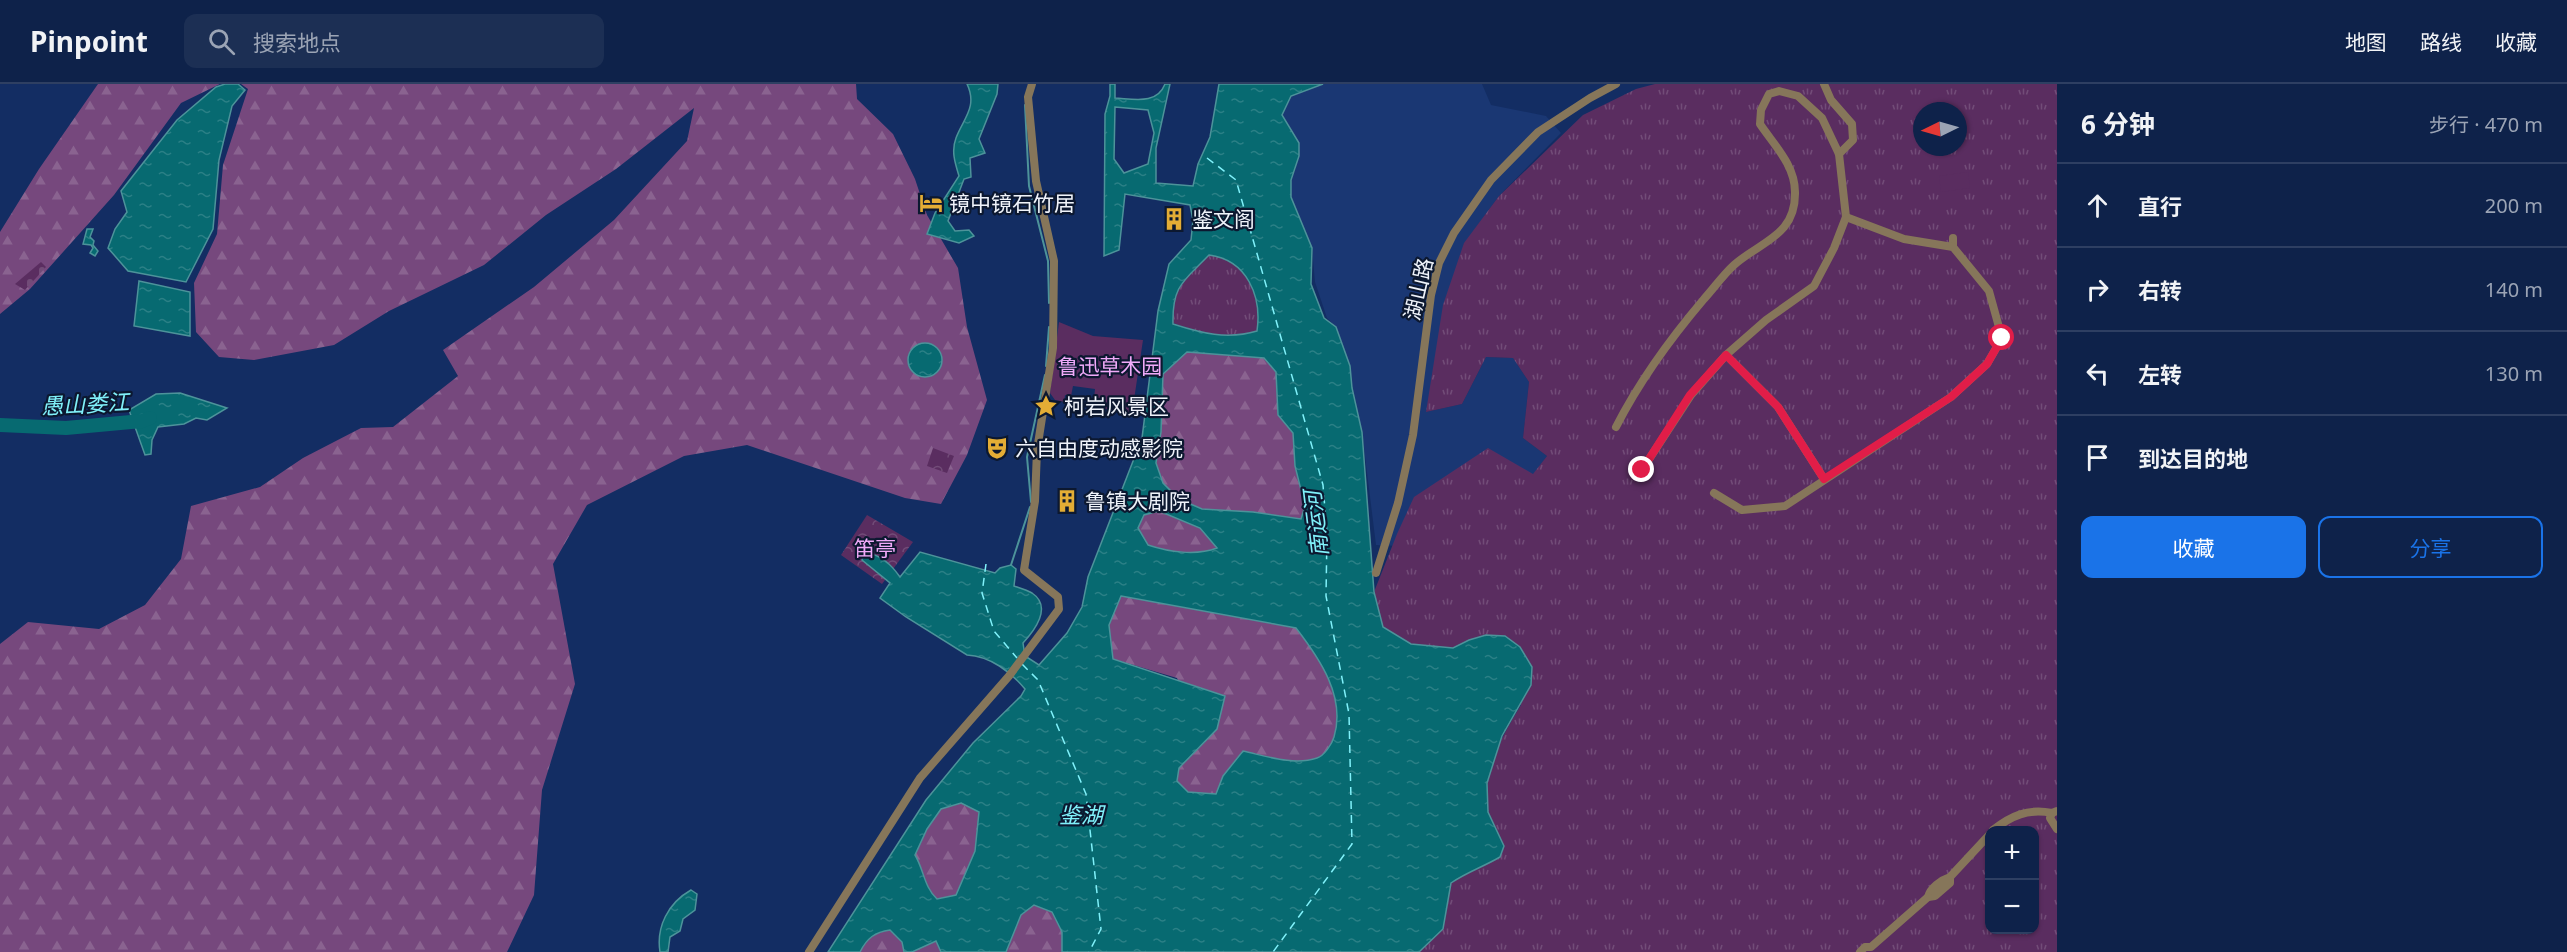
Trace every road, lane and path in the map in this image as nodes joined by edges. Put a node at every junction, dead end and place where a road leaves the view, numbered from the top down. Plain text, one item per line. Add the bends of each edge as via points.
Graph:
1 (1032, 84) edge
2 (1616, 84) edge
3 (1824, 84) edge
4 (1839, 154) junction
5 (1846, 217) junction
6 (1726, 355) junction
7 (1616, 427) dead end
8 (1642, 470) dead end
9 (1824, 479) junction
10 (1714, 493) dead end
11 (1376, 573) dead end
12 (2054, 812) edge
13 (2001, 826) edge
14 (2057, 829) edge
15 (1985, 838) edge
16 (1871, 949) edge
17 (808, 952) edge
18 (1860, 952) edge

1 - 17 street via 1028,97 1036,181 1054,261 1053,348 1024,570 1058,597 1059,609 1009,676 920,778
2 - 11 street, 湖山路 via 1538,132 1491,180 1454,233 1439,263 1431,294 1413,435 1398,503
3 - 4 street via 1831,100 1852,124 1853,140
4 - 5 street
4 - 7 street via 1822,118 1798,96 1779,91 1769,94 1761,110 1760,124 1788,164 1795,192 1791,215 1780,234 1734,265 1678,329 1634,390
5 - 6 street via 1814,286
5 - 9 street via 1904,239 1953,242 1989,291 2002,338 1987,364 1951,397
6 - 8 street via 1690,395
6 - 9 street via 1778,407
9 - 10 street via 1785,506 1742,510
12 - 13 street via 2018,813
12 - 14 street via 2050,818
15 - 16 street via 1950,877 1943,879
16 - 18 street via 1865,947

